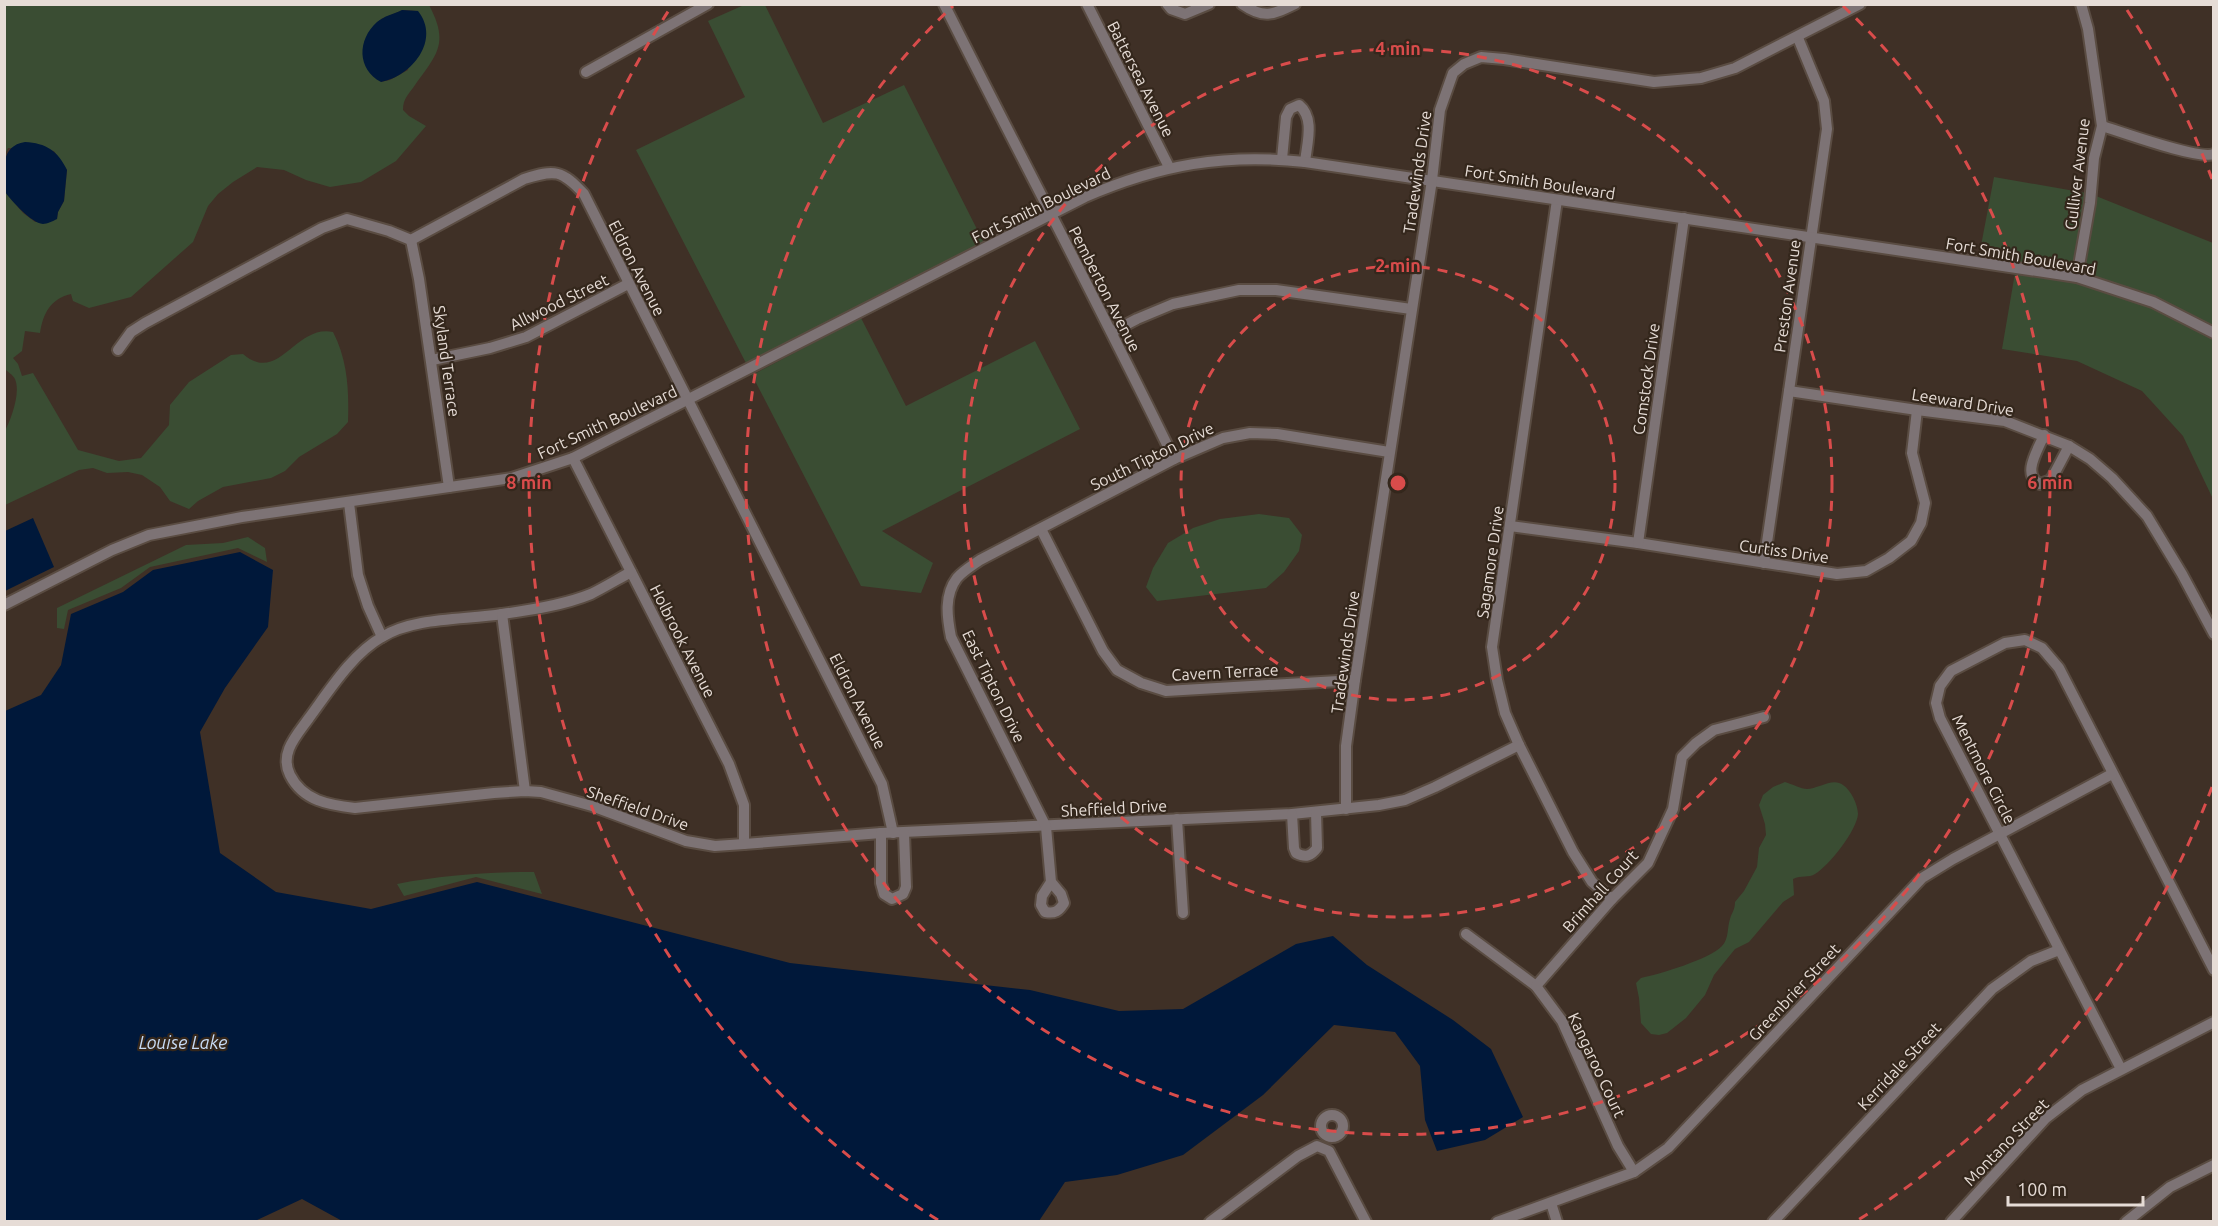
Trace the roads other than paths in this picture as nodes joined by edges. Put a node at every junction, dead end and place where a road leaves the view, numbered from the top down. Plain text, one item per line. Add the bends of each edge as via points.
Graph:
1 (708, 4) edge
2 (944, 4) edge
3 (1087, 4) edge
4 (1167, 4) edge
5 (1209, 4) edge
6 (1242, 4) edge
7 (1295, 4) edge
8 (1860, 4) edge
9 (2081, 4) edge
10 (1798, 38) junction
11 (586, 72) dead end
12 (2102, 126) junction
13 (2214, 154) edge
14 (1282, 159) junction
15 (1305, 162) junction
16 (1169, 167) junction
17 (1432, 180) junction
18 (1557, 200) junction
19 (1050, 214) junction
20 (1684, 218) junction
21 (1811, 237) junction
22 (411, 240) junction
23 (2077, 277) junction
24 (628, 284) junction
25 (1411, 309) junction
26 (1112, 332) junction
27 (2214, 333) edge
28 (118, 350) dead end
29 (432, 360) junction
30 (1789, 391) junction
31 (689, 401) junction
32 (1917, 410) junction
33 (2044, 435) junction
34 (2068, 446) junction
35 (1389, 452) junction
36 (573, 458) junction
37 (1173, 459) junction
38 (449, 487) junction
39 (349, 503) junction
40 (1510, 526) junction
41 (1041, 529) junction
42 (1638, 543) junction
43 (1764, 563) junction
44 (631, 572) junction
45 (4, 605) edge
46 (502, 614) junction
47 (2214, 634) edge
48 (382, 636) junction
49 (1356, 680) junction
50 (1764, 717) dead end
51 (1519, 745) junction
52 (2112, 774) junction
53 (525, 791) junction
54 (1346, 809) junction
55 (1316, 812) junction
56 (1292, 814) junction
57 (1177, 819) junction
58 (1046, 827) junction
59 (881, 833) junction
60 (898, 833) junction
61 (2000, 834) junction
62 (744, 844) junction
63 (1051, 882) dead end
64 (1612, 899) junction
65 (1183, 913) dead end
66 (1466, 934) dead end
67 (2060, 950) junction
68 (2214, 970) edge
69 (1536, 986) junction
70 (2214, 1022) edge
71 (2121, 1069) junction
72 (1328, 1137) dead end
73 (1327, 1149) junction
74 (2214, 1165) edge
75 (1634, 1172) junction
76 (1551, 1203) junction
77 (1531, 1216) edge
78 (1210, 1221) edge
79 (1366, 1221) edge
80 (1497, 1221) edge
81 (1557, 1221) edge
82 (1773, 1221) edge
83 (1951, 1221) edge
84 (2126, 1221) edge

1 - 11 street
2 - 19 street, Pemberton Avenue
3 - 16 street, Battersea Avenue
4 - 5 street via 1185,14
6 - 7 street via 1263,15
8 - 10 street, Tradewinds Drive
9 - 12 street, Gulliver Avenue
10 - 17 street, Tradewinds Drive via 1735,68 1701,78 1654,82 1481,57 1464,64 1448,83 1440,110
10 - 21 street, Preston Avenue via 1824,101 1827,129
12 - 13 street via 2185,151
12 - 23 street, Gulliver Avenue
14 - 15 street, Fort Smith Boulevard
14 - 15 street via 1286,117 1290,109 1299,105 1309,121
14 - 16 street, Fort Smith Boulevard via 1231,159
15 - 17 street, Fort Smith Boulevard
16 - 19 street, Fort Smith Boulevard via 1114,185
17 - 18 street, Fort Smith Boulevard
17 - 25 street, Tradewinds Drive
18 - 20 street, Fort Smith Boulevard
18 - 40 street, Sagamore Drive
19 - 26 street, Pemberton Avenue
19 - 31 street, Fort Smith Boulevard
20 - 21 street, Fort Smith Boulevard
20 - 42 street, Comstock Drive
21 - 23 street, Fort Smith Boulevard
21 - 30 street, Preston Avenue
22 - 24 street, Eldron Avenue via 524,179 559,173 584,194
22 - 28 street via 346,219 322,228 145,322 131,332
22 - 29 street, Skyland Terrace
23 - 27 street, Fort Smith Boulevard via 2153,302
24 - 29 street, Allwood Street via 526,338
24 - 31 street, Eldron Avenue
25 - 26 street via 1276,290 1239,290 1173,304
25 - 35 street, Tradewinds Drive
26 - 37 street, Pemberton Avenue
29 - 38 street, Skyland Terrace
30 - 32 street, Leeward Drive
30 - 43 street, Preston Avenue
31 - 36 street, Fort Smith Boulevard
31 - 60 street, Eldron Avenue via 882,784
32 - 33 street, Leeward Drive via 2005,421
32 - 43 street, Curtiss Drive via 1912,453 1925,503 1921,523 1911,541 1866,571 1837,574
33 - 34 street, Leeward Drive
33 - 34 street via 2030,470 2031,478 2040,484 2051,480
34 - 47 street, Leeward Drive via 2112,478 2147,516
35 - 37 street, South Tipton Drive via 1250,433 1223,438
35 - 49 street, Tradewinds Drive
36 - 38 street, Fort Smith Boulevard via 512,478
36 - 44 street, Holbrook Avenue
37 - 41 street, South Tipton Drive
38 - 39 street, Fort Smith Boulevard
39 - 45 street, Fort Smith Boulevard via 242,517 149,535
39 - 48 street via 358,575
40 - 42 street, Curtiss Drive
40 - 51 street, Sagamore Drive via 1492,647 1505,713
41 - 49 street, Cavern Terrace via 1103,651 1117,670 1141,683 1166,691
41 - 58 street, East Tipton Drive via 980,560 957,578 948,600 947,617 951,637
42 - 43 street, Curtiss Drive
44 - 46 street, Sheffield Drive via 591,594
44 - 62 street, Holbrook Avenue via 729,764 744,805
46 - 48 street, Sheffield Drive via 419,623
46 - 53 street
48 - 53 street, Sheffield Drive via 340,676 292,742 286,756 288,771 303,793 335,806 355,808
49 - 54 street, Tradewinds Drive via 1346,746
50 - 64 street, Brimhall Court via 1714,730 1682,757 1672,809 1648,862
51 - 54 street, Sheffield Drive via 1405,800
51 - 64 street, Sagamore Drive via 1592,882
52 - 61 street, Greenbrier Street
52 - 61 street, Mentmore Circle via 2059,668 2042,648 2025,640 2005,643 1951,671 1940,686 1936,703 1940,718
52 - 68 street, Mentmore Circle
53 - 62 street, Sheffield Drive via 592,806 686,841 715,846
54 - 55 street, Sheffield Drive
55 - 56 street, Sheffield Drive
55 - 56 street via 1317,849 1305,857 1294,848
56 - 57 street, Sheffield Drive
57 - 58 street, Sheffield Drive
57 - 65 street
58 - 60 street, Sheffield Drive
58 - 63 street
59 - 60 street, Sheffield Drive
59 - 60 street, Eldron Avenue via 881,884 884,894 892,899 903,894 906,886
59 - 62 street, Sheffield Drive
61 - 67 street, Mentmore Circle
61 - 75 street, Greenbrier Street via 1922,878 1668,1148
64 - 69 street, Brimhall Court
66 - 69 street, Kangaroo Court
67 - 71 street, Mentmore Circle
67 - 82 street, Kerridale Street via 2031,961 1992,989
69 - 75 street, Kangaroo Court via 1562,1021 1618,1146
70 - 71 street, Montano Street
71 - 83 street, Montano Street via 2082,1090 2046,1119
72 - 73 street
73 - 78 street via 1317,1146 1298,1156
73 - 79 street
74 - 84 street via 2170,1187
75 - 76 street, Greenbrier Street
76 - 77 street, Greenbrier Street
76 - 81 street
77 - 80 street, Greenbrier Street

